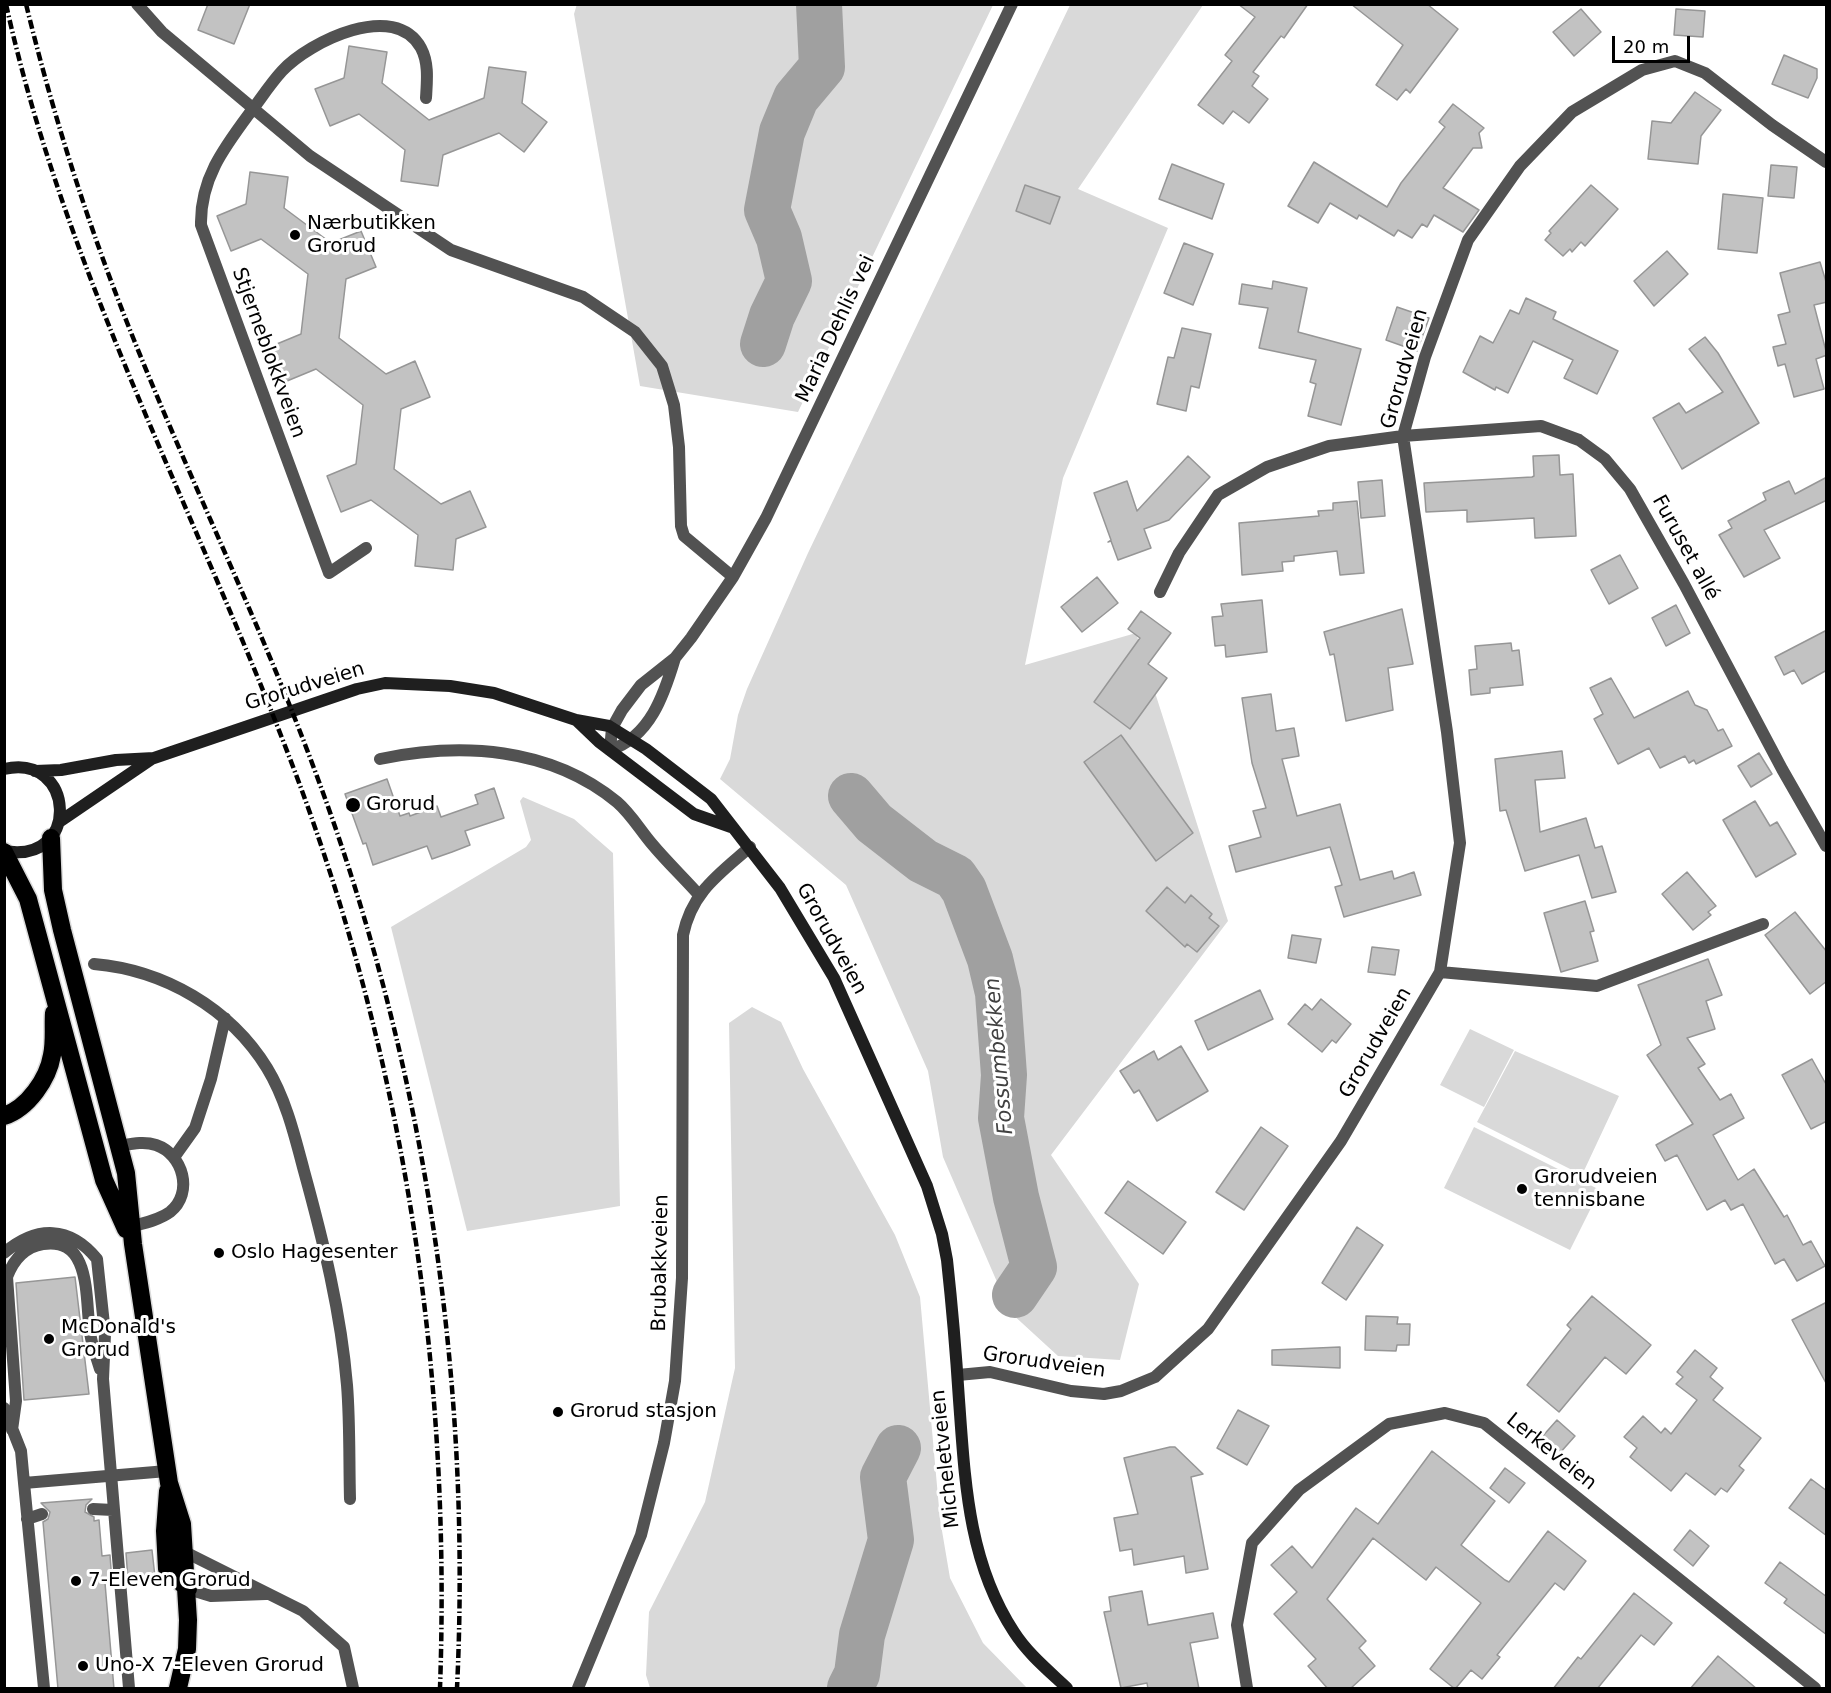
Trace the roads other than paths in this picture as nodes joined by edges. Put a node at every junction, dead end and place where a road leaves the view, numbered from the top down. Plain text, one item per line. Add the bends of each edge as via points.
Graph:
1 (137, 4) edge
2 (1012, 4) edge
3 (426, 98) dead end
4 (252, 110) junction
5 (1827, 162) edge
6 (1403, 436) junction
7 (366, 548) dead end
8 (734, 577) junction
9 (1160, 592) dead end
10 (675, 658) junction
11 (576, 720) junction
12 (612, 728) junction
13 (632, 739) junction
14 (610, 750) junction
15 (154, 758) junction
16 (380, 759) dead end
17 (5, 769) edge
18 (35, 771) junction
19 (731, 827) junction
20 (55, 830) junction
21 (1827, 846) edge
22 (750, 847) junction
23 (4, 851) edge
24 (699, 895) junction
25 (1763, 924) dead end
26 (94, 964) dead end
27 (1440, 972) junction
28 (54, 999) junction
29 (225, 1018) junction
30 (4, 1116) edge
31 (119, 1146) junction
32 (175, 1156) junction
33 (130, 1232) junction
34 (4, 1252) edge
35 (958, 1375) junction
36 (104, 1379) junction
37 (4, 1408) edge
38 (12, 1430) junction
39 (111, 1476) junction
40 (168, 1477) junction
41 (24, 1483) junction
42 (350, 1498) dead end
43 (93, 1509) dead end
44 (113, 1510) junction
45 (42, 1514) dead end
46 (27, 1519) junction
47 (185, 1552) junction
48 (188, 1589) junction
49 (269, 1594) junction
50 (44, 1689) edge
51 (129, 1689) edge
52 (178, 1689) edge
53 (353, 1689) edge
54 (578, 1689) edge
55 (1067, 1689) edge
56 (1247, 1689) edge
57 (1815, 1689) edge

1 - 4 street via 162,32
2 - 8 street, Maria Dehlis vei via 785,482
3 - 4 street via 427,63 421,46 405,30 383,25 349,29 313,46 283,70
4 - 7 street, Stjerneblokkveien via 220,154 206,183 200,204 201,225 329,573
4 - 8 street via 310,156 451,250 583,297 635,332 662,366 674,405 684,536
5 - 6 street, Grorudveien via 1705,73 1675,61 1642,70 1572,112 1520,166 1468,240 1425,357
6 - 9 street, Furuset allé via 1329,446 1267,467 1218,495 1179,553
6 - 21 street, Furuset allé via 1541,426 1579,440 1605,459 1630,489
6 - 27 street, Grorudveien via 1460,843
8 - 10 street, Maria Dehlis vei
10 - 12 street, Maria Dehlis vei via 641,685
10 - 13 street, Maria Dehlis vei via 662,700
11 - 12 main road, Grorudveien
11 - 14 main road, Grorudveien
11 - 15 main road, Grorudveien via 494,693 450,686 385,684 332,696
12 - 13 main road, Grorudveien
12 - 14 street, Maria Dehlis vei
13 - 14 street, Maria Dehlis vei
13 - 19 main road, Grorudveien via 711,800
14 - 19 main road, Grorudveien via 694,814
15 - 18 main road, Grorudveien
15 - 20 main road, Grorudveien
16 - 24 street via 482,750 520,756 564,771 618,803
17 - 18 main road, Grorudveien
18 - 20 main road via 48,779 57,792 61,807
19 - 22 main road, Grorudveien
20 - 23 main road, Grorudveien via 29,851
20 - 31 highway via 53,890
22 - 24 street, Brubakkveien
22 - 35 main road, Grorudveien via 794,908 834,978 927,1186 947,1260
23 - 28 highway via 27,899
24 - 54 street, Brubakkveien via 686,920 682,949 682,1298 670,1410 641,1535
25 - 27 street via 1597,986
26 - 29 street via 142,972 193,995
27 - 35 street, Grorudveien via 1341,1141 1208,1329 1155,1377 1104,1394 1071,1391 990,1372
28 - 30 highway via 52,1055 47,1069 26,1102
28 - 33 highway via 104,1180
29 - 32 street via 212,1079 195,1128
29 - 42 street via 268,1069 290,1120 316,1215 347,1384
31 - 32 street via 154,1144
31 - 33 highway via 126,1173
32 - 33 street via 184,1182 176,1207
33 - 40 highway
34 - 36 street via 35,1233 60,1233 98,1259 105,1334
35 - 55 main road, Micheletveien via 969,1518 985,1575 1015,1634
36 - 38 street via 91,1338 80,1259 55,1244 29,1249 12,1265 7,1277 16,1401
36 - 39 street
37 - 38 street
38 - 41 street via 21,1451
39 - 40 street
39 - 41 street
39 - 44 street
40 - 47 highway via 182,1524
40 - 48 highway via 167,1569
41 - 46 street
43 - 44 street
44 - 51 street
45 - 46 street
46 - 50 street
47 - 48 highway
47 - 49 street
48 - 49 street via 211,1596
48 - 52 highway via 187,1649
49 - 53 street via 303,1611 344,1647
56 - 57 street, Lerkeveien via 1237,1625 1252,1543 1299,1490 1389,1424 1445,1413 1484,1423

